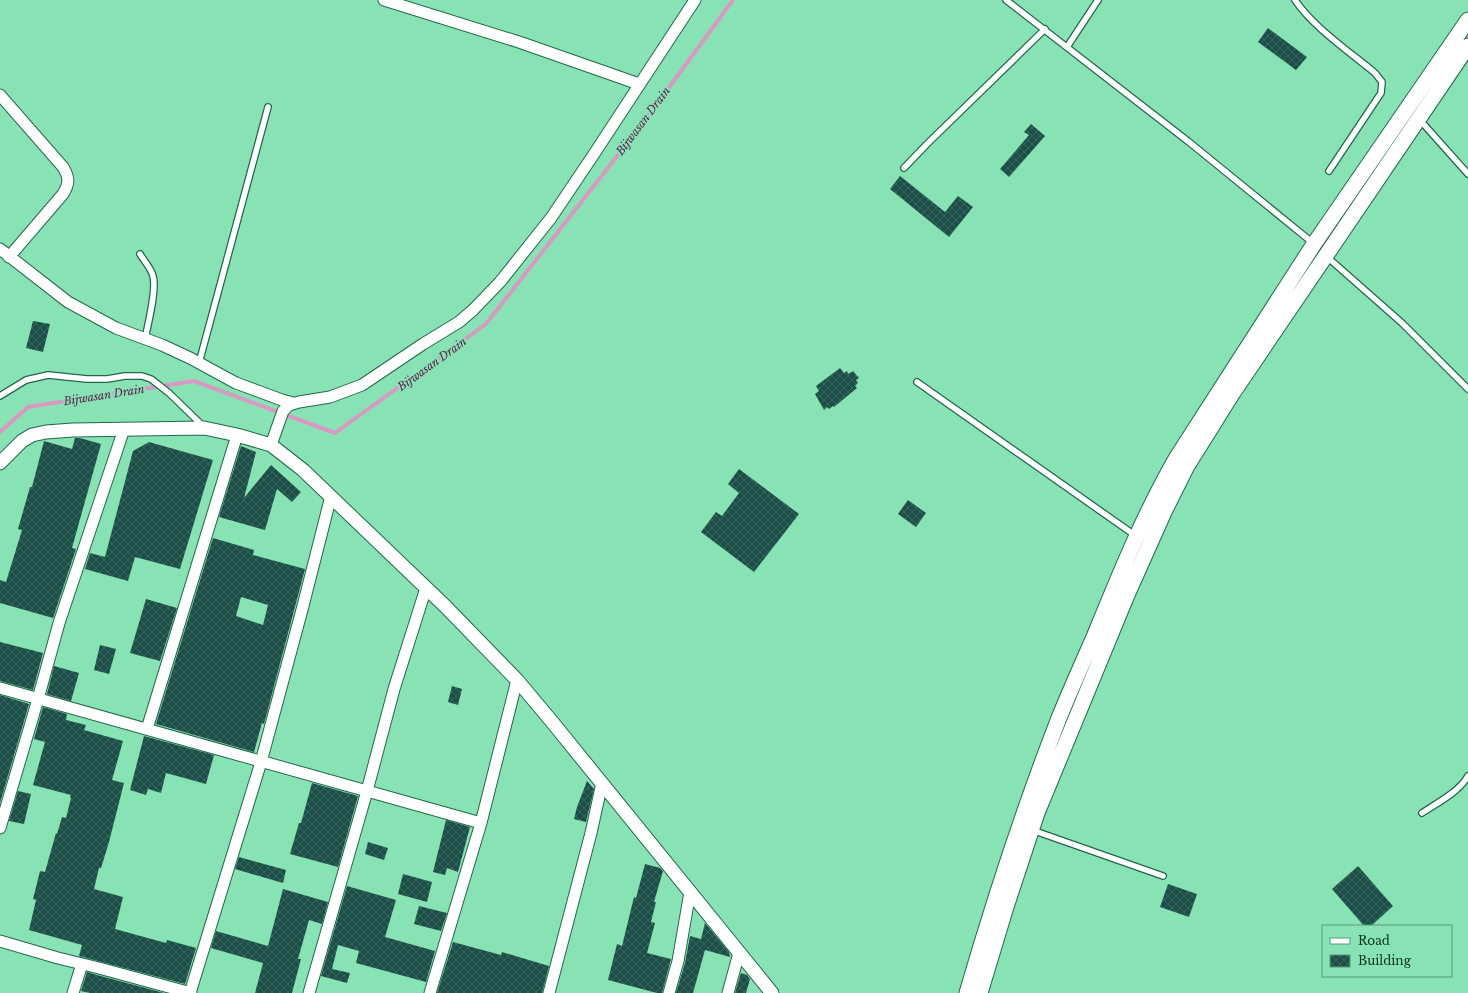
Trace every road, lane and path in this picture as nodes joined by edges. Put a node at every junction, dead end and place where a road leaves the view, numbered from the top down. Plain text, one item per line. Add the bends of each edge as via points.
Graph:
1 (384, 0) edge
2 (694, 0) edge
3 (1006, 0) edge
4 (1098, 0) edge
5 (1295, 0) edge
6 (1468, 20) edge
7 (1045, 29) junction
8 (1067, 46) junction
9 (1468, 46) edge
10 (639, 84) junction
11 (0, 95) edge
12 (268, 107) dead end
13 (1419, 119) junction
14 (904, 168) dead end
15 (1329, 171) dead end
16 (1468, 174) edge
17 (1314, 244) junction
18 (0, 249) edge
19 (140, 254) dead end
20 (1326, 256) junction
21 (9, 257) junction
22 (145, 339) junction
23 (200, 363) junction
24 (917, 382) dead end
25 (1468, 389) edge
26 (0, 396) edge
27 (286, 404) junction
28 (204, 428) junction
29 (124, 429) junction
30 (237, 435) junction
31 (272, 442) junction
32 (0, 463) edge
33 (331, 496) junction
34 (1136, 536) junction
35 (426, 588) junction
36 (517, 680) junction
37 (0, 688) edge
38 (38, 699) junction
39 (147, 730) junction
40 (260, 762) junction
41 (1468, 776) edge
42 (602, 783) junction
43 (367, 791) junction
44 (1422, 813) dead end
45 (481, 822) junction
46 (0, 828) edge
47 (1032, 830) junction
48 (1163, 876) dead end
49 (690, 892) junction
50 (0, 941) edge
51 (739, 953) junction
52 (82, 964) junction
53 (73, 993) edge
54 (190, 993) edge
55 (309, 993) edge
56 (430, 993) edge
57 (549, 993) edge
58 (669, 993) edge
59 (728, 993) edge
60 (772, 993) edge
61 (967, 993) edge
62 (980, 993) edge

1 - 10 street via 519,42
2 - 10 street
3 - 7 lane
4 - 8 lane
5 - 15 lane via 1315,23 1375,73 1382,82 1381,93
6 - 17 main road
7 - 8 lane
7 - 14 lane
8 - 17 lane
9 - 13 main road
10 - 27 street via 551,218 500,282 473,310 362,385 330,397
11 - 21 street via 63,167 69,181 63,194
12 - 23 lane
13 - 16 lane
13 - 20 main road
17 - 34 main road via 1177,456
18 - 21 street
19 - 22 lane via 154,278
20 - 25 lane via 1402,323
20 - 47 main road via 1232,394 1187,466 1127,595
21 - 22 street via 68,302 116,328
22 - 23 street
23 - 27 street via 236,383
24 - 34 lane
26 - 28 lane via 26,380 48,375 95,379 142,376 151,379 169,393
27 - 31 street
28 - 29 street
28 - 30 street
29 - 32 street via 73,430 32,435 22,441
29 - 38 street via 59,623
30 - 31 street
30 - 39 street
31 - 33 street
33 - 35 street
33 - 40 street
34 - 61 main road via 1051,740 1017,834
35 - 36 street
35 - 43 street via 394,689
36 - 42 street
36 - 45 street
37 - 38 street
38 - 39 street
38 - 46 street
39 - 40 street
40 - 43 street
40 - 54 street
41 - 44 lane
42 - 49 street
42 - 57 street
43 - 45 street
43 - 55 street
45 - 56 street
47 - 48 lane
47 - 62 main road
49 - 51 street
49 - 58 street via 678,961
50 - 52 street
51 - 59 street
51 - 60 street
52 - 53 street
52 - 54 street

